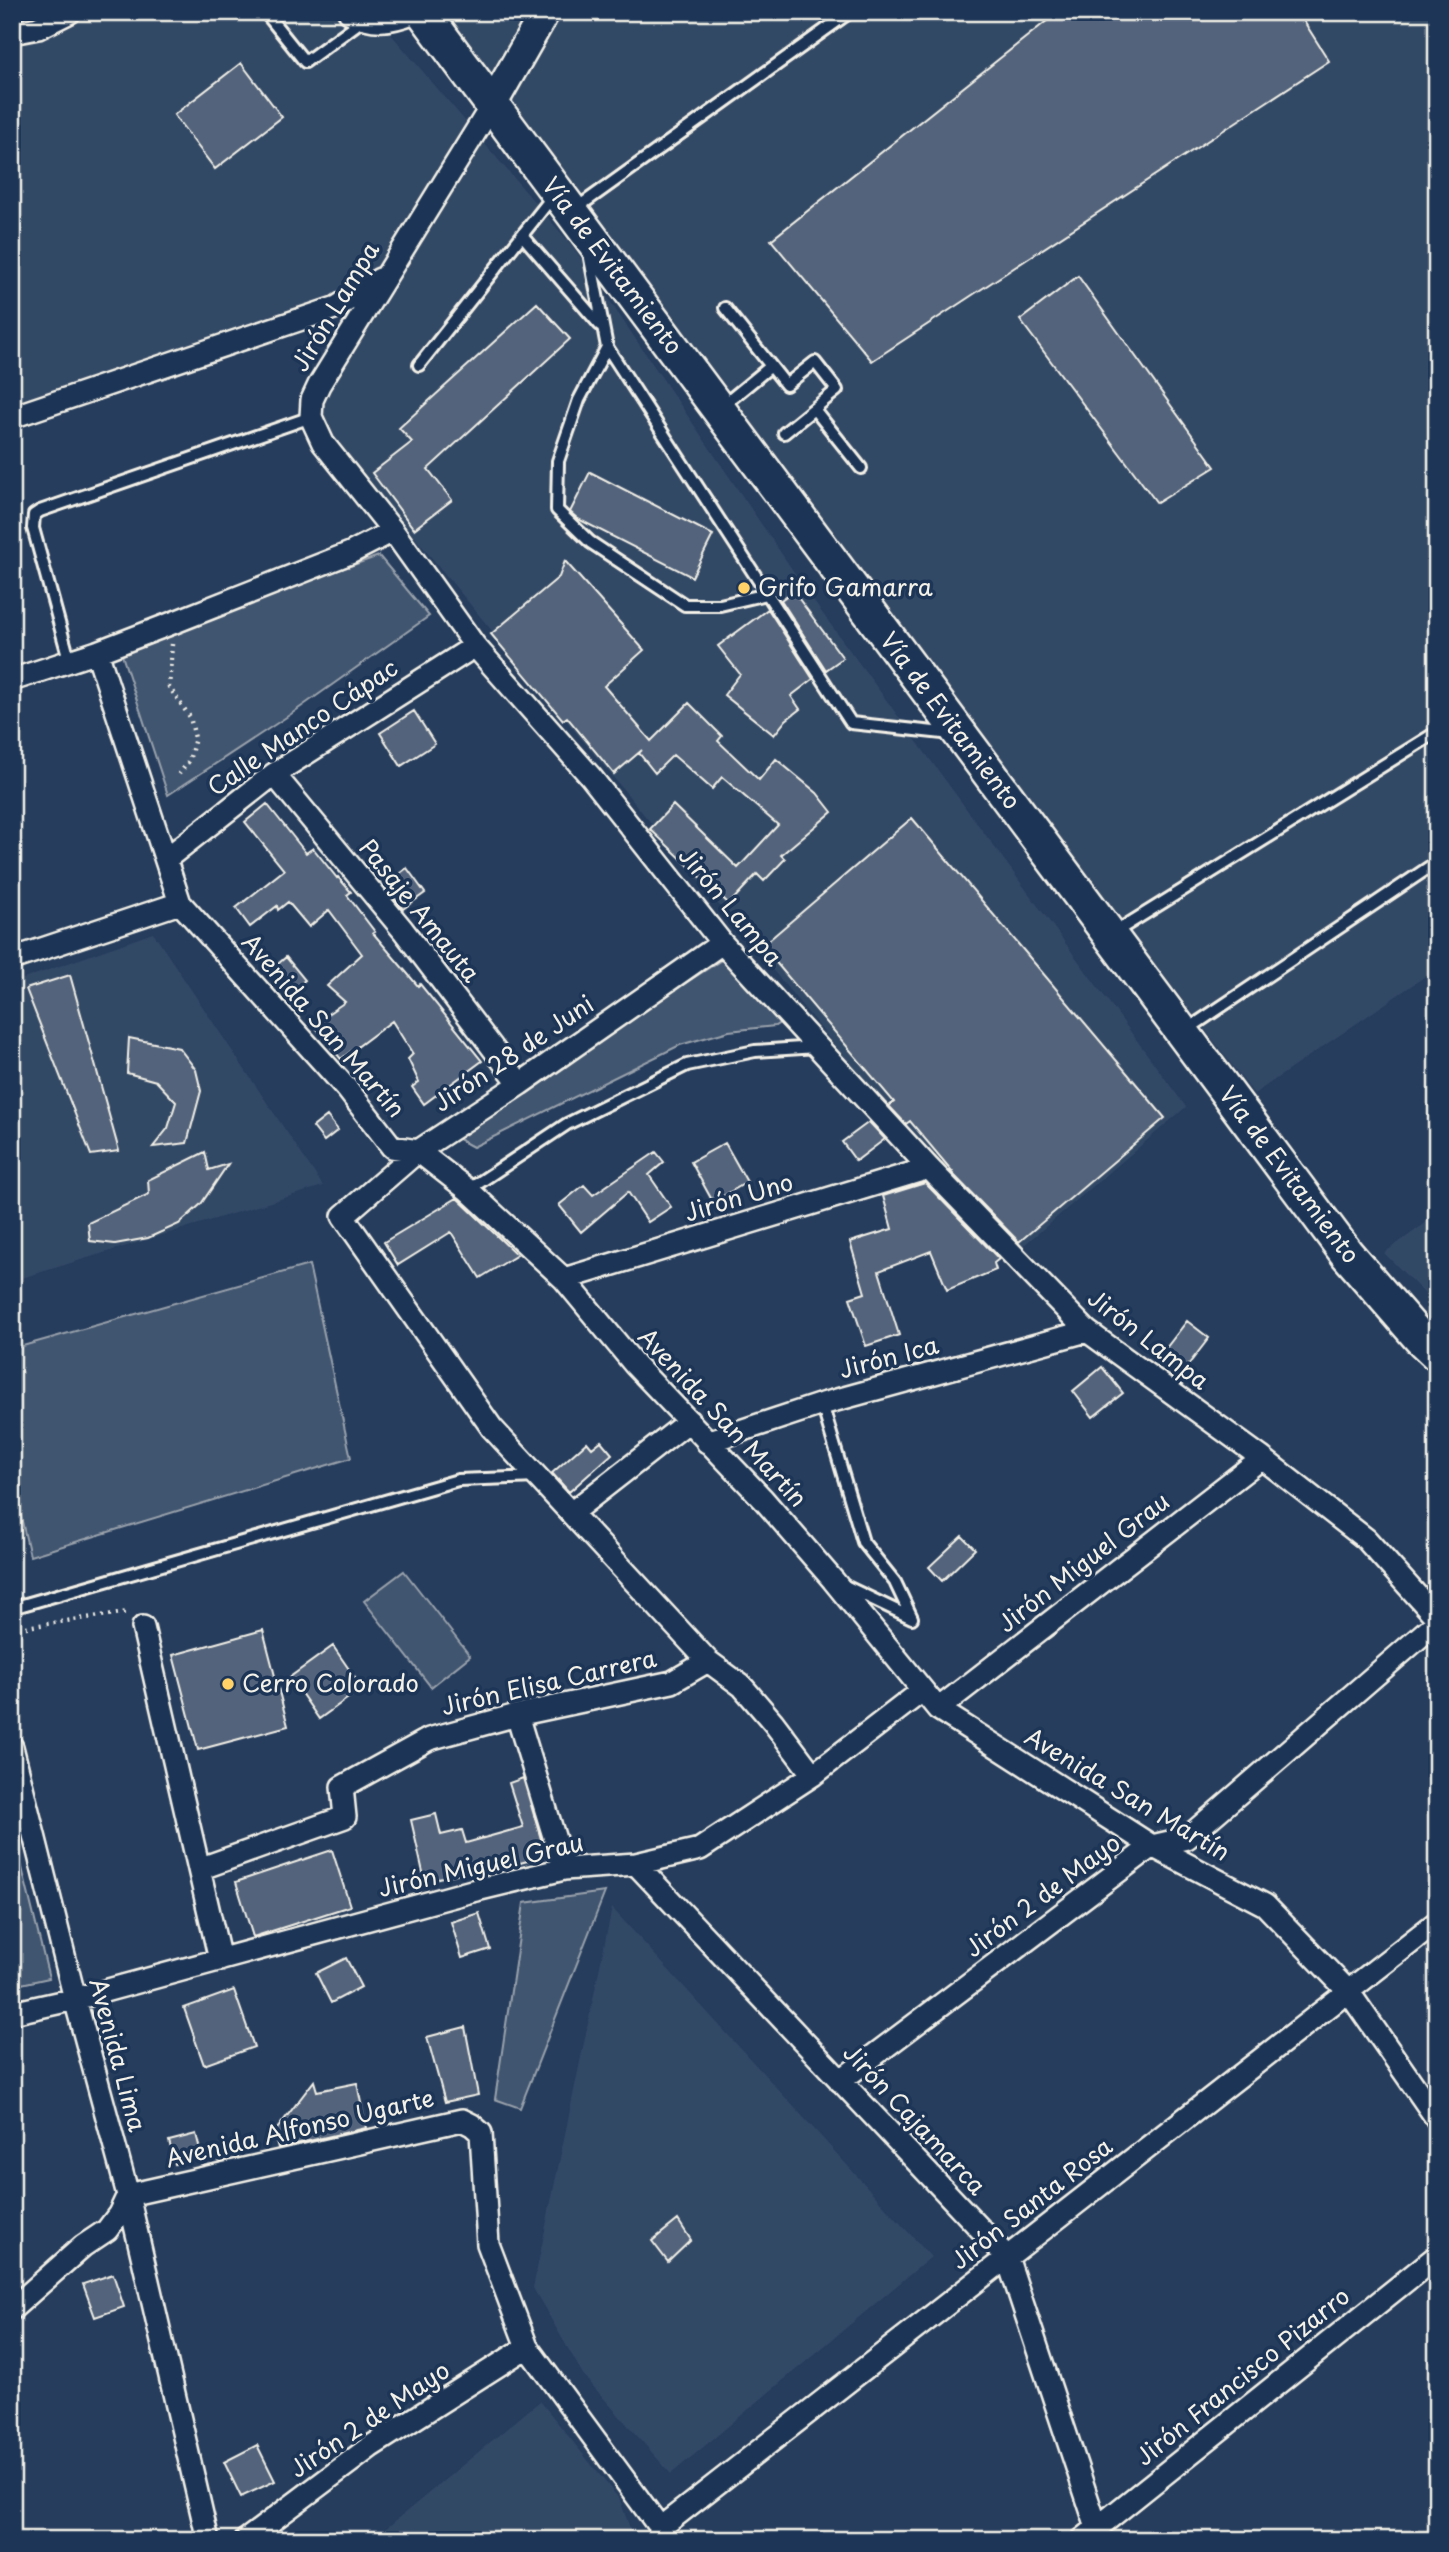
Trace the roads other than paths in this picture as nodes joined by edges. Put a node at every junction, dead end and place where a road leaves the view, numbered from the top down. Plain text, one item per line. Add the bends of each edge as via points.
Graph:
1 (70, 12) edge
2 (265, 12) edge
3 (415, 12) edge
4 (423, 12) edge
5 (545, 12) edge
6 (850, 12) edge
7 (357, 16) edge
8 (12, 33) edge
9 (492, 105) junction
10 (571, 211) junction
11 (522, 235) junction
12 (384, 276) junction
13 (725, 308) dead end
14 (602, 327) junction
15 (607, 347) junction
16 (419, 365) dead end
17 (771, 366) junction
18 (719, 409) junction
19 (814, 409) junction
20 (12, 417) edge
21 (311, 417) junction
22 (784, 433) dead end
23 (861, 468) dead end
24 (394, 531) junction
25 (767, 594) junction
26 (475, 646) junction
27 (97, 652) junction
28 (69, 659) junction
29 (12, 680) edge
30 (1437, 732) edge
31 (961, 735) junction
32 (274, 775) junction
33 (166, 859) junction
34 (1437, 862) edge
35 (180, 903) junction
36 (1110, 936) junction
37 (722, 943) junction
38 (12, 959) edge
39 (1182, 1032) junction
40 (817, 1047) junction
41 (520, 1084) junction
42 (418, 1151) junction
43 (929, 1168) junction
44 (468, 1190) junction
45 (564, 1279) junction
46 (1087, 1331) junction
47 (1437, 1354) edge
48 (822, 1404) junction
49 (689, 1421) junction
50 (707, 1442) junction
51 (1262, 1458) junction
52 (538, 1477) junction
53 (571, 1513) junction
54 (833, 1580) junction
55 (12, 1608) edge
56 (1437, 1620) edge
57 (143, 1627) road end
58 (708, 1661) junction
59 (922, 1691) junction
60 (938, 1709) junction
61 (517, 1715) junction
62 (12, 1747) edge
63 (813, 1775) junction
64 (1152, 1846) junction
65 (636, 1864) junction
66 (200, 1869) junction
67 (564, 1869) junction
68 (1437, 1922) edge
69 (220, 1960) junction
70 (1348, 1990) junction
71 (75, 1999) junction
72 (12, 2013) edge
73 (841, 2081) junction
74 (1437, 2119) edge
75 (128, 2195) junction
76 (1437, 2256) edge
77 (1007, 2257) junction
78 (12, 2309) edge
79 (527, 2347) junction
80 (662, 2534) edge
81 (1093, 2536) edge
82 (208, 2540) edge
83 (246, 2540) edge

1 - 8 street via 38,28
2 - 7 lane via 305,62
3 - 7 street via 390,22
4 - 9 highway, Vía de Evitamiento
5 - 9 main road
6 - 10 lane
9 - 10 highway, Vía de Evitamiento
9 - 12 street, Jirón Lampa
10 - 11 lane
10 - 14 lane
10 - 18 highway, Vía de Evitamiento
11 - 14 lane
11 - 16 lane
12 - 20 street via 337,307
12 - 21 street, Jirón Lampa via 319,385
13 - 17 lane
14 - 15 lane
15 - 25 lane
15 - 25 lane via 579,400 558,461 557,510 590,542 685,605 720,605
17 - 18 lane
17 - 19 lane via 786,385 815,362 837,390
18 - 31 highway, Vía de Evitamiento
19 - 22 lane
19 - 23 lane
21 - 24 street, Jirón Lampa via 323,443
21 - 28 lane via 34,515 33,528
24 - 26 street, Jirón Lampa
24 - 27 street via 350,553
25 - 31 lane via 851,723
26 - 32 street, Calle Manco Cápac
26 - 37 street, Jirón Lampa via 591,777
27 - 28 street
27 - 33 street, Avenida San Martín
28 - 29 street
30 - 36 lane
31 - 36 highway, Vía de Evitamiento
32 - 33 street, Calle Manco Cápac
32 - 41 street, Pasaje Amauta via 403,930
33 - 35 street, Avenida San Martín
34 - 39 lane
35 - 38 street
35 - 42 street, Avenida San Martín via 348,1090 392,1147
36 - 39 highway, Vía de Evitamiento
37 - 40 street, Jirón Lampa
37 - 41 street, Jirón 28 de Juni
39 - 47 highway, Vía de Evitamiento via 1347,1254
40 - 43 street, Jirón Lampa
40 - 44 lane via 755,1051 687,1065 567,1124
41 - 42 street, Jirón 28 de Juni
42 - 44 street, Avenida San Martín
42 - 52 street, Jirón 28 de Juni via 343,1216 492,1427
43 - 45 street, Jirón Uno
43 - 46 street, Jirón Lampa
44 - 45 street, Avenida San Martín
45 - 49 street, Avenida San Martín via 635,1365
46 - 48 street, Jirón Ica
46 - 51 street, Jirón Lampa
48 - 50 street, Jirón Ica
48 - 54 lane via 863,1542 895,1582 912,1618
49 - 50 street, Avenida San Martín
49 - 53 street
50 - 54 street, Avenida San Martín
51 - 56 street, Jirón Lampa via 1366,1539
51 - 60 street, Jirón Miguel Grau
52 - 53 street
52 - 55 lane via 458,1480
53 - 58 street
54 - 59 street, Avenida San Martín
56 - 64 street, Jirón 2 de Mayo via 1187,1838
57 - 66 street
58 - 61 street, Jirón Elisa Carrera via 672,1682
58 - 63 street via 742,1686
59 - 60 street, Avenida San Martín
59 - 63 street, Jirón Miguel Grau
60 - 64 street, Avenida San Martín
61 - 66 street, Jirón Elisa Carrera via 429,1739 342,1787 345,1817
61 - 67 street
62 - 71 street, Avenida Lima
63 - 65 street, Jirón Miguel Grau via 700,1849
64 - 70 street, Avenida San Martín via 1265,1905
64 - 73 street, Jirón 2 de Mayo
65 - 67 street, Jirón Miguel Grau
65 - 73 street, Jirón Cajamarca
66 - 69 street
67 - 69 street, Jirón Miguel Grau
68 - 70 street, Jirón Santa Rosa
69 - 71 street, Jirón Miguel Grau
70 - 74 street, Avenida San Martín
70 - 77 street, Jirón Santa Rosa
71 - 72 street, Jirón Miguel Grau
71 - 75 street, Avenida Lima
73 - 77 street, Jirón Cajamarca
75 - 78 street via 107,2230
75 - 79 street, Avenida Alfonso Ugarte via 462,2120 481,2133 488,2244
75 - 82 street, Avenida Lima
76 - 81 street, Jirón Francisco Pizarro
77 - 80 street, Jirón Santa Rosa
77 - 81 street, Jirón Cajamarca
79 - 80 street, Avenida Alfonso Ugarte
79 - 83 street, Jirón 2 de Mayo via 370,2447

